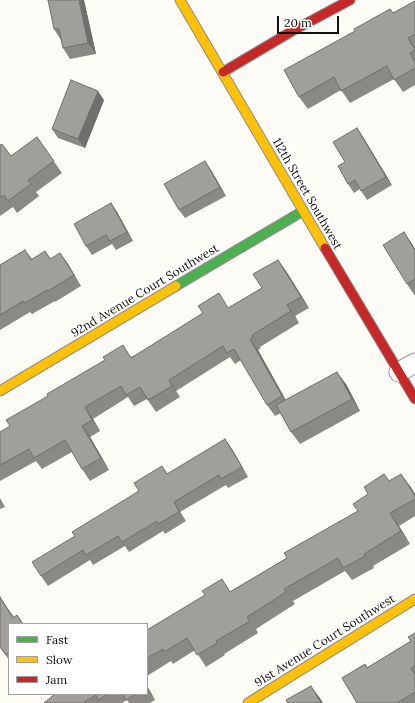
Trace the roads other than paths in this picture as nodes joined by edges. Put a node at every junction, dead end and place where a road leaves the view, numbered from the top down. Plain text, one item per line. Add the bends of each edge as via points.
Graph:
1 (180, 0) edge
2 (350, 0) edge
3 (223, 72) junction
4 (303, 211) junction
5 (415, 362) edge
6 (399, 372) junction
7 (0, 391) edge
8 (415, 399) edge
9 (415, 599) edge
10 (248, 703) edge

1 - 3 street, 112th Street Southwest
2 - 3 street
3 - 4 street, 112th Street Southwest
4 - 6 street, 112th Street Southwest
4 - 7 street, 92nd Avenue Court Southwest
5 - 6 street
6 - 8 street, 112th Street Southwest
9 - 10 street, 91st Avenue Court Southwest

